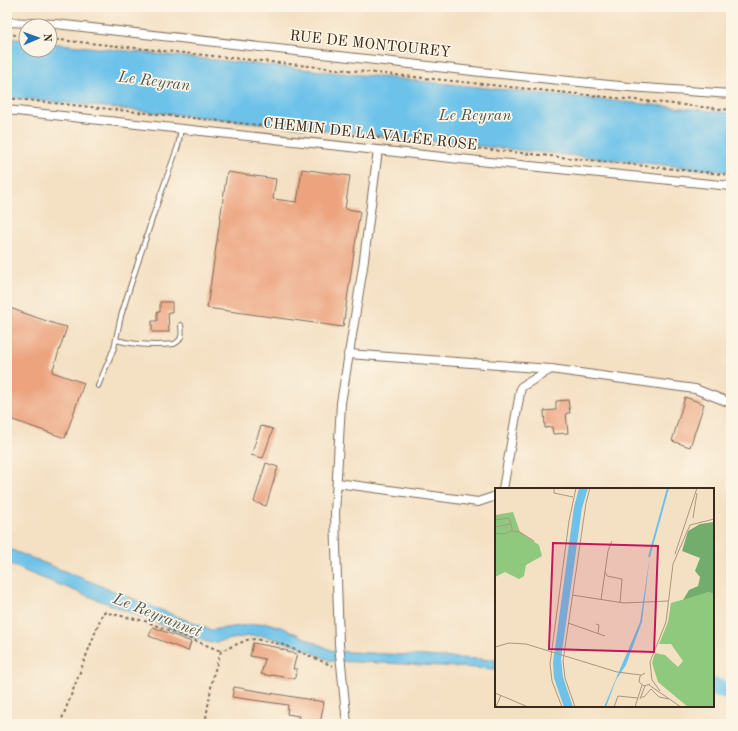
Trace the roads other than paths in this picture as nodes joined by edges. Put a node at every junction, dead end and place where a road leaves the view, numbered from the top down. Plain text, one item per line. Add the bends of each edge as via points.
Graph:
1 (7, 22) edge
2 (731, 94) edge
3 (7, 110) edge
4 (181, 128) junction
5 (378, 150) junction
6 (731, 186) edge
7 (182, 325) dead end
8 (116, 340) junction
9 (348, 354) junction
10 (551, 369) junction
11 (98, 386) dead end
12 (731, 403) edge
13 (337, 483) junction
14 (503, 488) edge
15 (495, 496) edge
16 (347, 724) edge

1 - 2 street, RUE DE MONTOUREY via 64,25 629,87
3 - 4 street, CHEMIN DE LA VALÉE ROSE
4 - 5 street, CHEMIN DE LA VALÉE ROSE
4 - 8 lane via 178,146 130,287
5 - 6 street, CHEMIN DE LA VALÉE ROSE
5 - 9 street via 363,267
7 - 8 lane via 180,340 174,344 128,343
8 - 11 lane
9 - 10 street
9 - 13 street via 341,403
10 - 12 street via 695,388
10 - 14 street via 521,387
13 - 15 street via 478,502
13 - 16 street via 335,514 339,644

